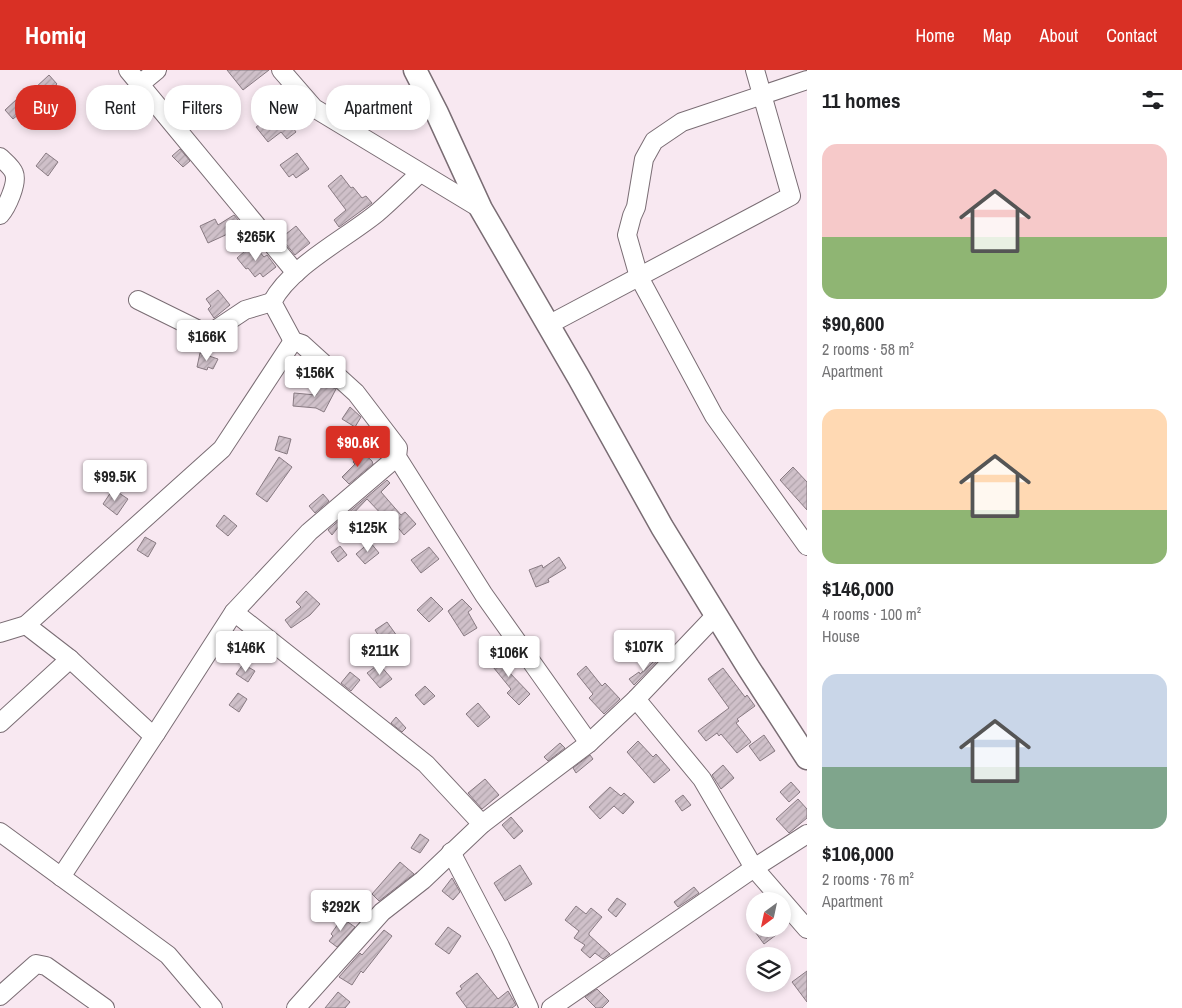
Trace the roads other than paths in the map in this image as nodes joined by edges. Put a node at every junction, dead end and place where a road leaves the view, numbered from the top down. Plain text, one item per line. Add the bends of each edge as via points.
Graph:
1 (128, 70) edge
2 (157, 70) edge
3 (281, 70) edge
4 (415, 70) edge
5 (755, 70) edge
6 (807, 80) edge
7 (140, 84) junction
8 (763, 96) junction
9 (0, 157) edge
10 (420, 173) junction
11 (480, 209) junction
12 (0, 215) edge
13 (296, 273) junction
14 (639, 277) junction
15 (138, 300) dead end
16 (272, 302) junction
17 (548, 325) junction
18 (293, 341) junction
19 (397, 457) junction
20 (807, 546) edge
21 (234, 612) junction
22 (716, 615) junction
23 (26, 625) junction
24 (0, 633) edge
25 (70, 659) junction
26 (636, 699) junction
27 (0, 723) edge
28 (156, 733) junction
29 (588, 743) junction
30 (807, 758) edge
31 (482, 824) junction
32 (0, 832) edge
33 (807, 834) edge
34 (451, 852) junction
35 (754, 868) junction
36 (61, 878) junction
37 (807, 929) edge
38 (0, 996) edge
39 (105, 1008) edge
40 (213, 1008) edge
41 (296, 1008) edge
42 (529, 1008) edge
43 (551, 1008) edge

1 - 7 street
2 - 7 street
3 - 10 street via 314,108
4 - 11 main road
5 - 8 street
6 - 8 street
7 - 13 street
8 - 14 street via 682,122 654,141 644,159 636,207 627,236
8 - 14 street via 791,196
9 - 12 street via 14,173 14,184
10 - 11 street
10 - 13 street via 378,212
11 - 17 main road
13 - 16 street
14 - 17 street
14 - 20 street via 714,416
15 - 16 street via 207,334 245,310
16 - 18 street
17 - 22 main road via 662,527
18 - 19 street via 302,344 356,394 398,448
18 - 23 street via 222,449
19 - 21 street via 308,532
19 - 29 street via 484,595
21 - 28 street
21 - 31 street via 426,764
22 - 26 street
22 - 30 main road
23 - 24 street
23 - 25 street
25 - 27 street
25 - 28 street via 149,732
26 - 29 street
26 - 35 street via 702,779
28 - 36 street
29 - 31 street
31 - 34 street
32 - 36 street
33 - 35 street
34 - 41 street via 424,880 382,912
34 - 42 street
35 - 37 street
35 - 43 street
36 - 40 street via 168,955
38 - 39 street via 36,964 46,966

